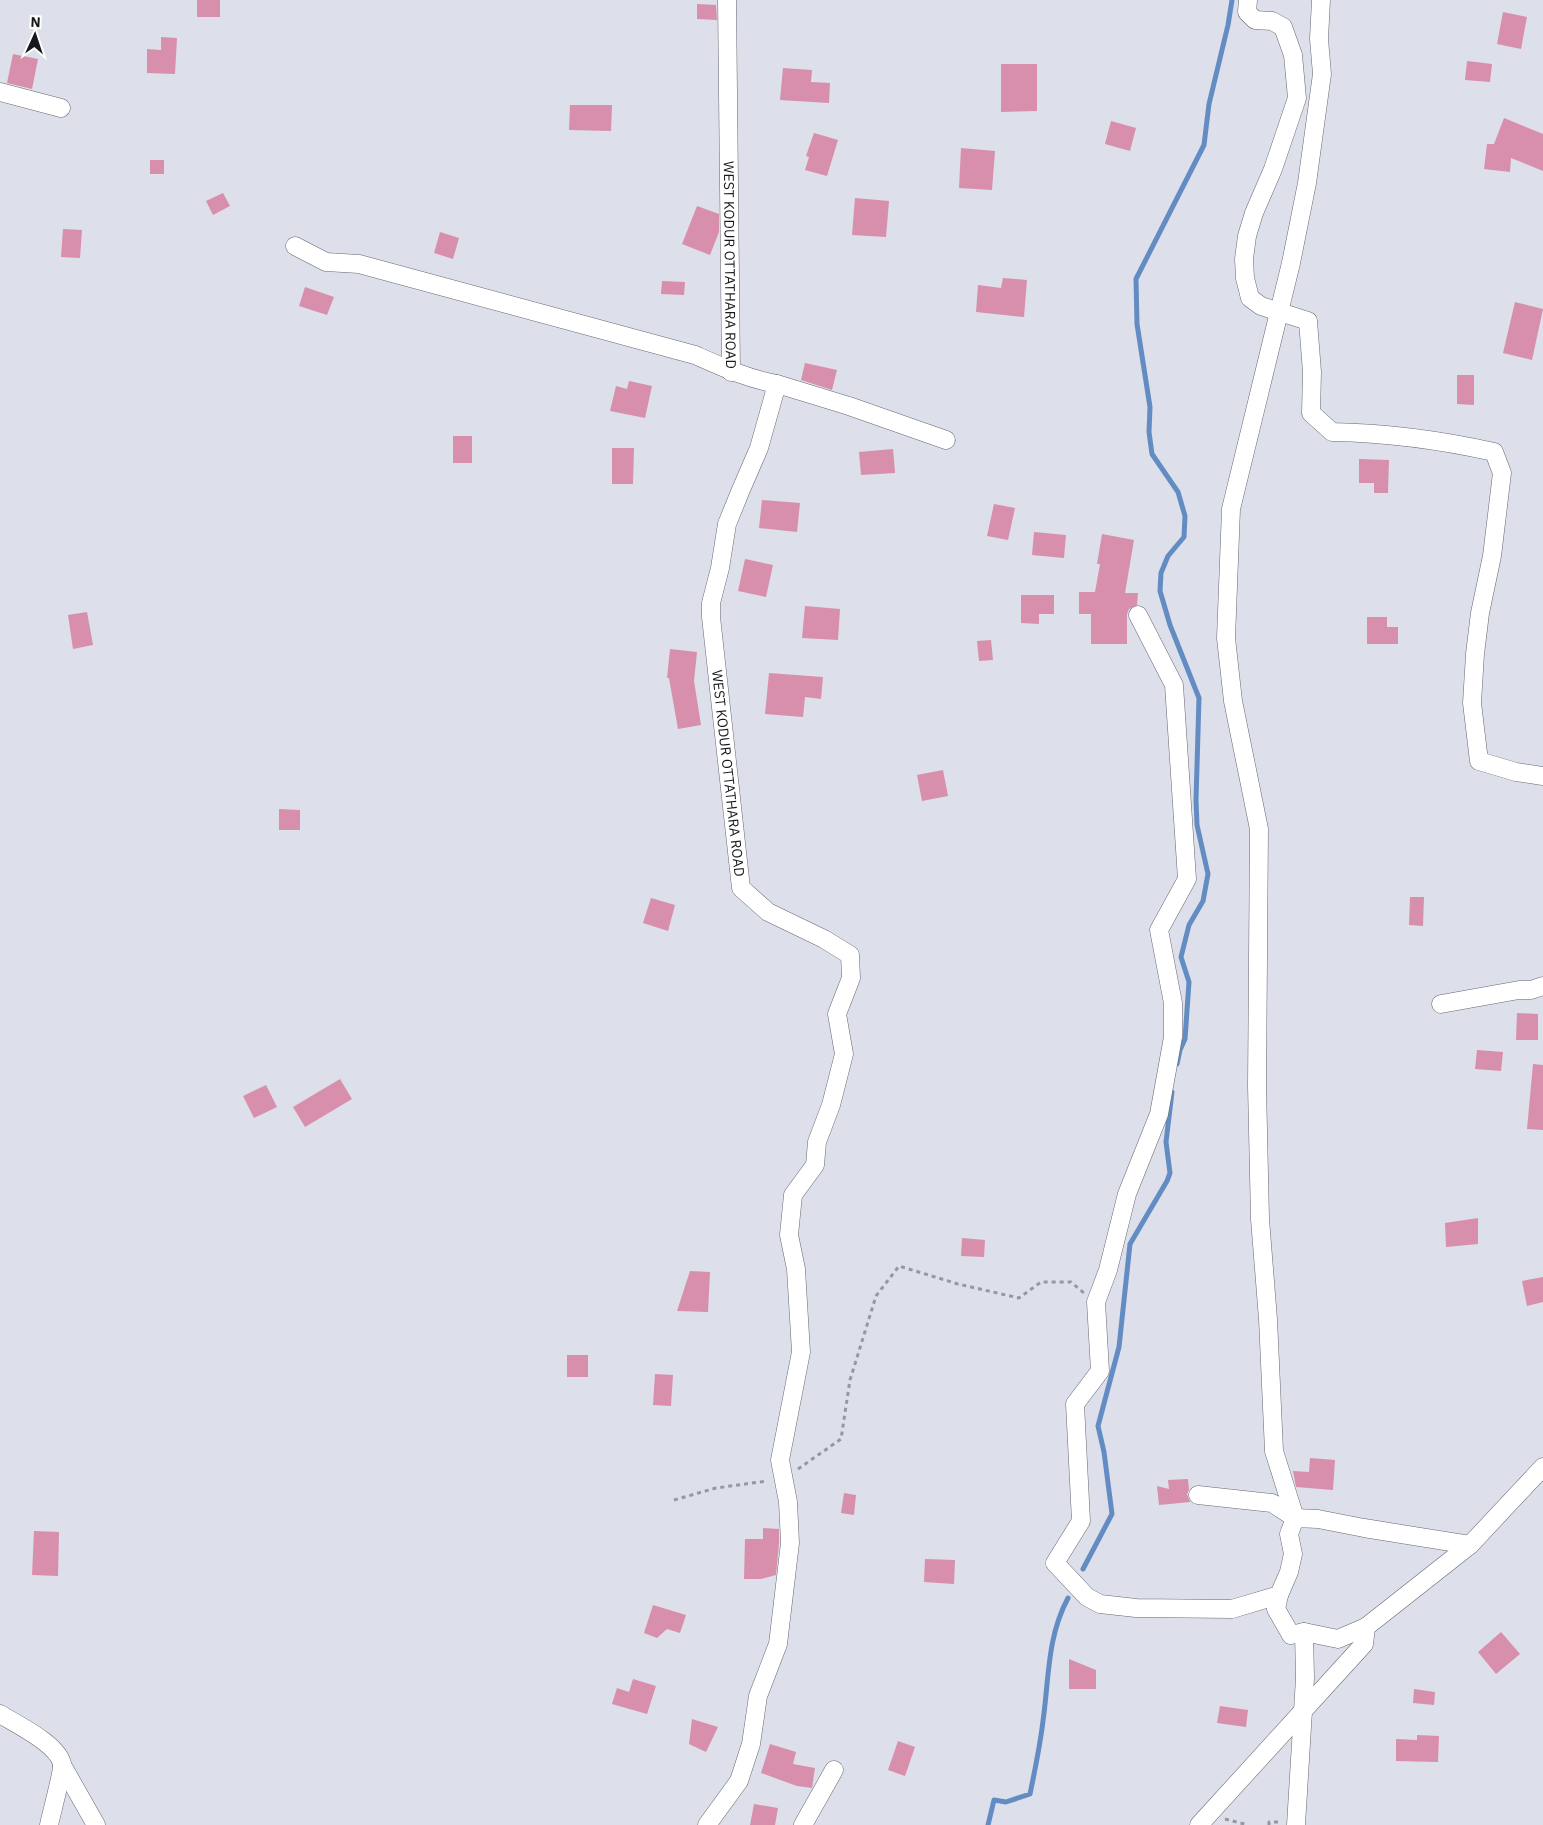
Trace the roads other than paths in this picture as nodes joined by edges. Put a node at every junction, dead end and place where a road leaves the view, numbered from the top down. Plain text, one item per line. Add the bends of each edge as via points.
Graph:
1 (727, 0) edge
2 (1248, 0) edge
3 (1321, 0) edge
4 (0, 92) edge
5 (60, 108) dead end
6 (295, 246) dead end
7 (1279, 312) junction
8 (731, 372) junction
9 (777, 384) junction
10 (946, 440) dead end
11 (1138, 616) dead end
12 (1543, 776) edge
13 (1543, 986) edge
14 (1441, 1004) dead end
15 (1543, 1467) edge
16 (1198, 1495) dead end
17 (1295, 1518) junction
18 (1470, 1545) junction
19 (1279, 1595) junction
20 (1366, 1627) junction
21 (1304, 1632) junction
22 (1303, 1711) junction
23 (0, 1714) edge
24 (62, 1765) junction
25 (834, 1770) dead end
26 (49, 1825) edge
27 (96, 1825) edge
28 (707, 1825) edge
29 (803, 1825) edge
30 (1199, 1825) edge
31 (1296, 1825) edge

1 - 8 street, WEST KODUR OTTATHARA ROAD
2 - 7 street via 1247,12 1255,20 1272,20 1283,27 1293,55 1296,77 1296,98 1273,169 1254,213 1244,259 1250,298
3 - 7 street via 1319,39 1322,74 1303,201
4 - 5 street
6 - 8 street via 326,262 359,264 695,355
7 - 12 street via 1308,321 1311,413 1332,432 1411,436 1494,452 1502,474 1492,556 1480,613 1472,703 1479,761
7 - 17 street via 1231,510 1226,638 1233,701 1259,829 1256,1086 1260,1219 1274,1451
8 - 9 street, WEST KODUR OTTATHARA ROAD
9 - 10 street
9 - 28 street, WEST KODUR OTTATHARA ROAD via 759,448 728,524 711,603 741,888 768,912 850,955 851,978 837,1014 844,1054 832,1105 818,1142 815,1165 793,1195 789,1235 796,1269 801,1352 780,1460 788,1502 790,1543 778,1644 758,1696 751,1744 739,1781
11 - 19 street via 1174,685 1187,879 1159,930 1173,1003 1172,1037 1159,1114 1127,1194 1108,1270 1096,1302 1100,1371 1075,1404 1080,1521 1055,1563 1087,1597 1100,1604 1136,1608 1232,1609
13 - 14 street
15 - 18 street
16 - 17 street via 1272,1503
17 - 18 street via 1318,1519
17 - 19 street via 1289,1534 1293,1554
18 - 20 street
19 - 21 street via 1276,1609 1291,1635
20 - 21 street via 1338,1639
20 - 22 street via 1364,1644
21 - 22 street
22 - 30 street
22 - 31 street
23 - 24 street via 46,1743 56,1752
24 - 26 street
24 - 27 street
25 - 29 street

